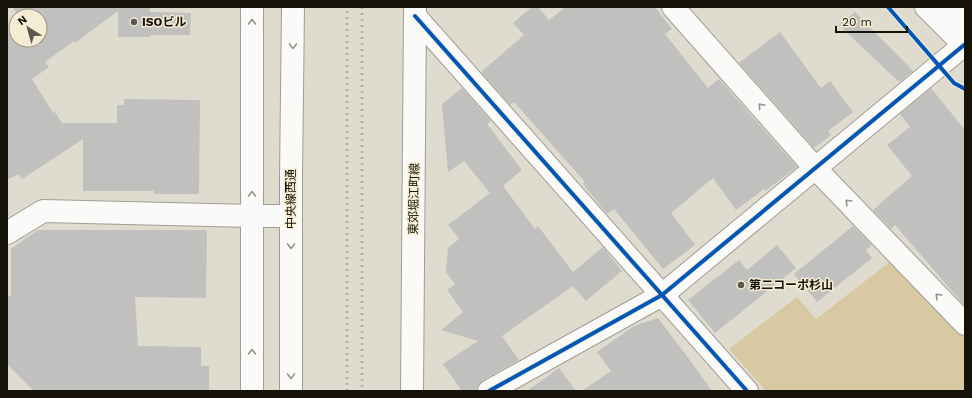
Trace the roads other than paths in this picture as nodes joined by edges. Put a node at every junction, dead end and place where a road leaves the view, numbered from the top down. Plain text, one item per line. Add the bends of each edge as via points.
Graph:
1 (252, 7) edge
2 (293, 7) edge
3 (673, 7) edge
4 (926, 7) edge
5 (951, 7) edge
6 (415, 12) edge
7 (965, 22) edge
8 (965, 45) edge
9 (815, 168) junction
10 (252, 216) junction
11 (291, 216) junction
12 (7, 233) edge
13 (662, 295) junction
14 (965, 324) edge
15 (252, 391) edge
16 (291, 391) edge
17 (412, 391) edge
18 (489, 391) edge
19 (747, 391) edge

10 -> 1 main road
2 -> 11 main road, 中央線西通
9 -> 3 main road
4 - 8 main road
5 - 7 main road
6 - 13 main road
6 - 17 main road, 東郊堀江町線
8 - 9 main road
9 - 13 main road
14 -> 9 main road
10 - 11 main road
10 - 12 main road via 43,211
15 -> 10 main road
11 -> 16 main road, 中央線西通
13 - 18 main road
13 - 19 main road

